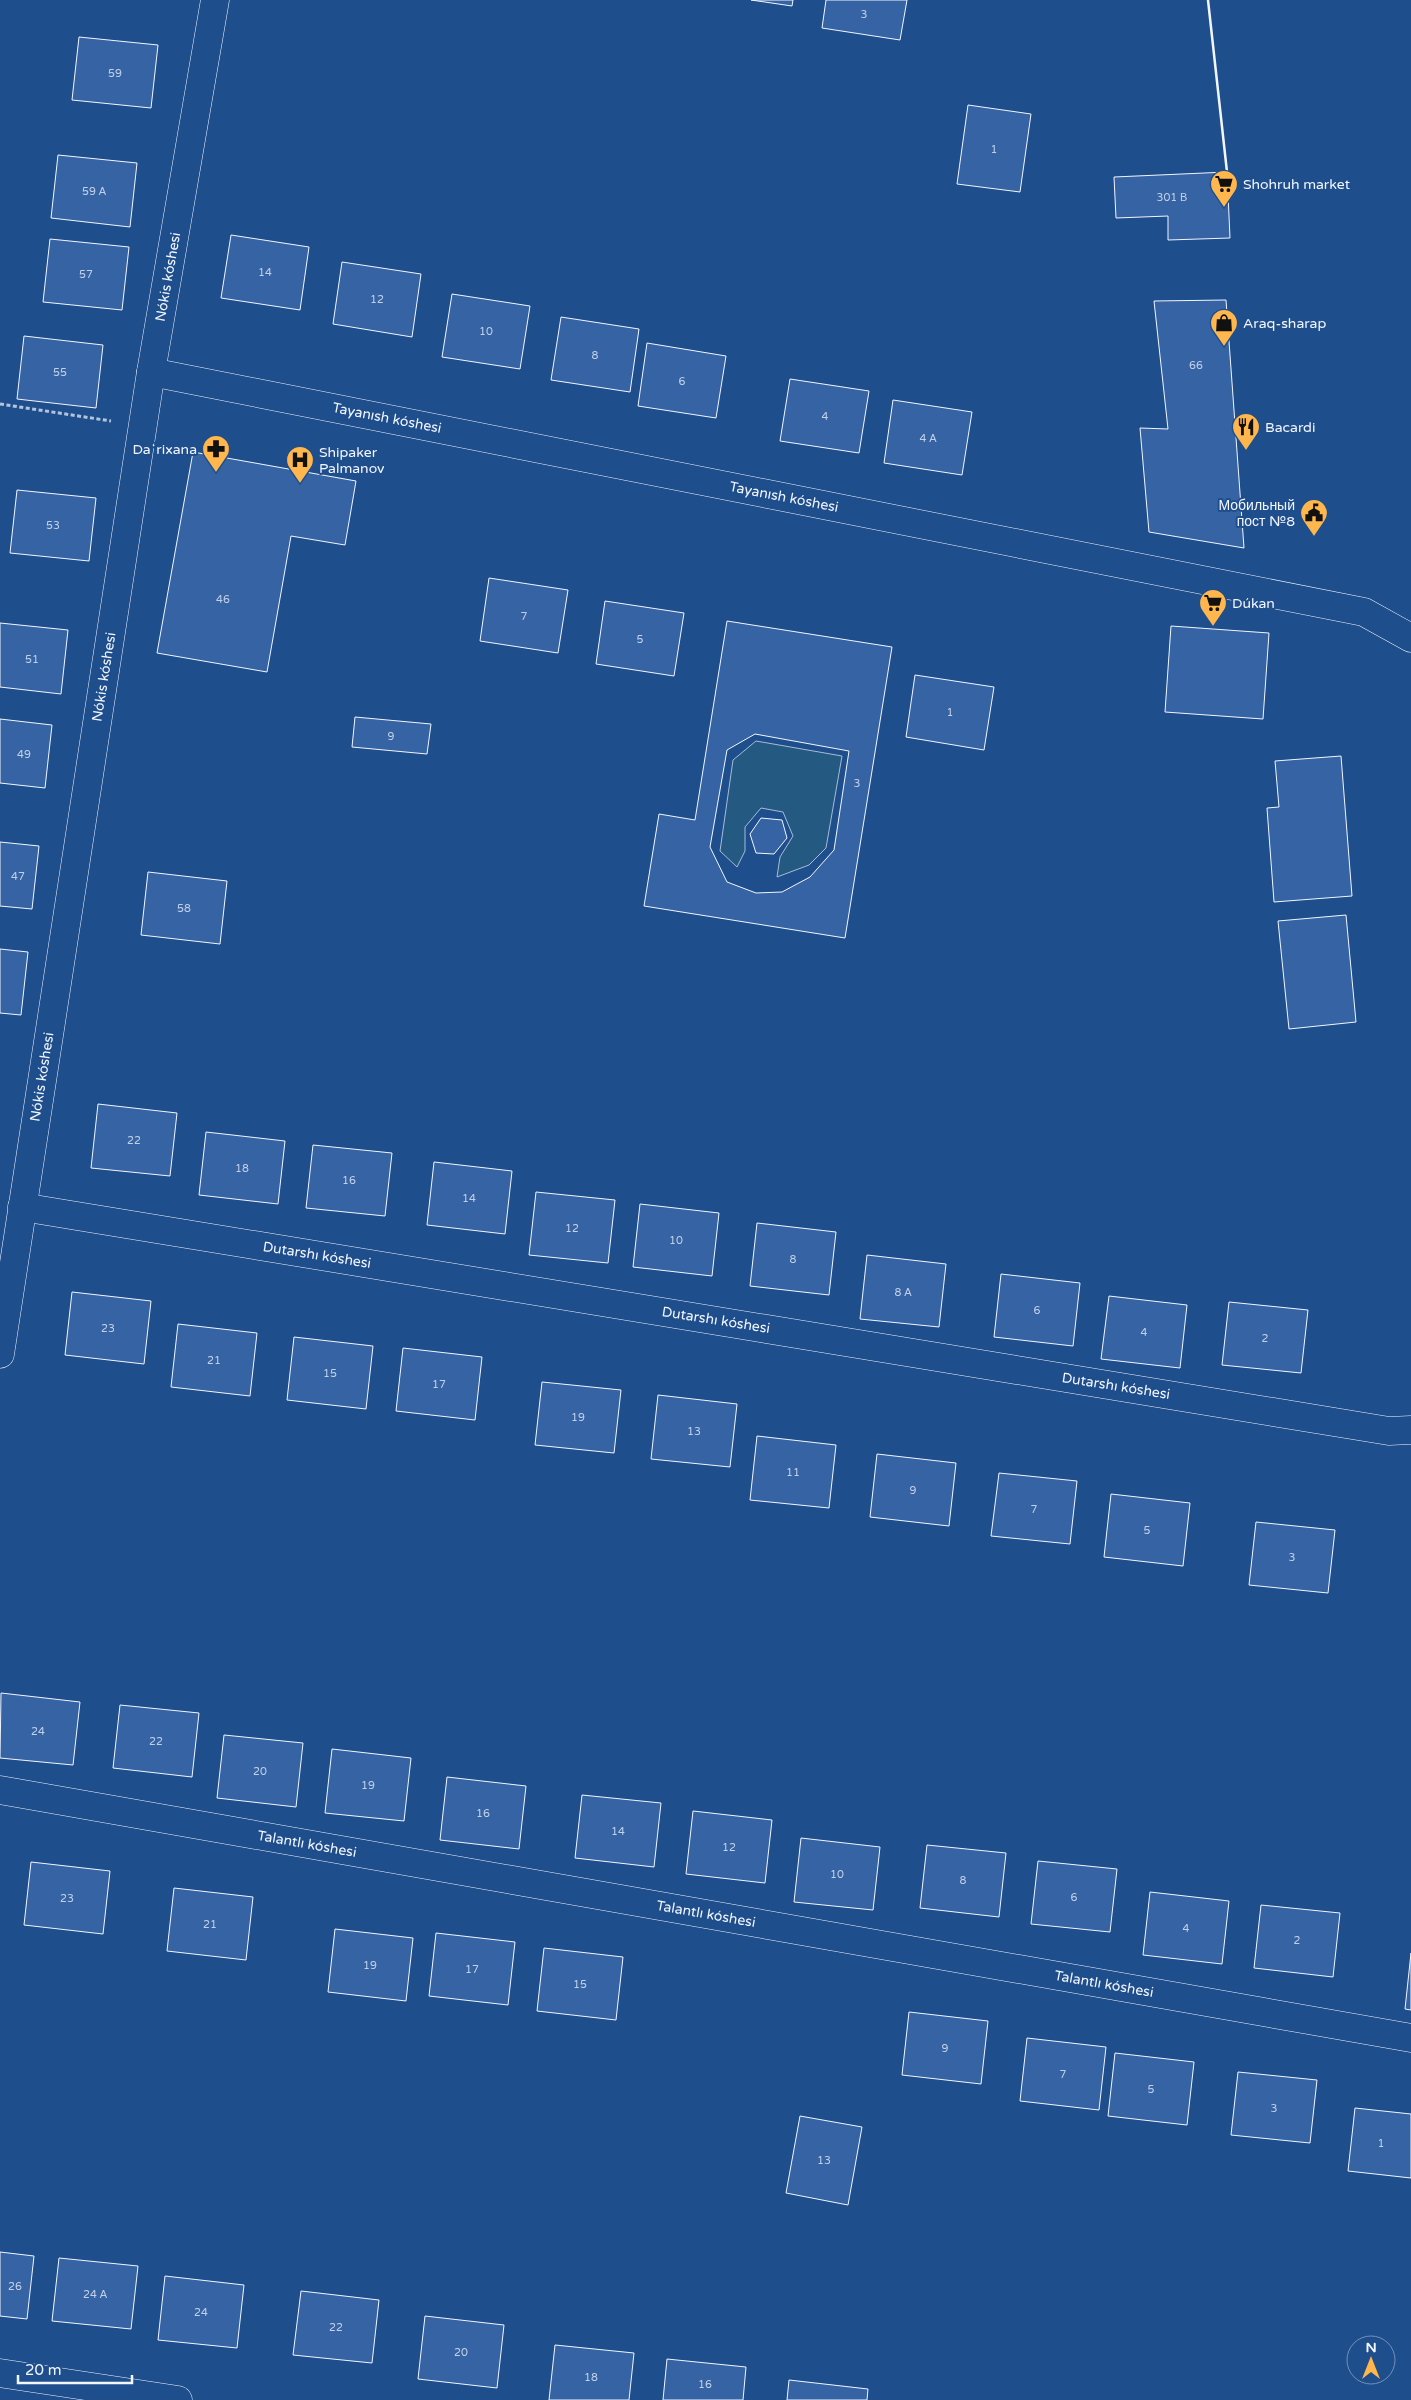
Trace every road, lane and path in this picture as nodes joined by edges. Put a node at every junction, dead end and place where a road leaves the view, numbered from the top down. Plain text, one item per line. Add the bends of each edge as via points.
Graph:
1 (215, 0) edge
2 (152, 372) junction
3 (0, 404) edge
4 (143, 427) junction
5 (1411, 638) edge
6 (22, 1207) junction
7 (0, 1354) edge
8 (1411, 1430) edge
9 (0, 1790) edge
10 (1411, 2038) edge
11 (0, 2372) edge
12 (178, 2400) edge

1 - 2 street, Nókis kóshesi
2 - 4 street, Nókis kóshesi
2 - 5 street, Tayanısh kóshesi via 1364,612
3 - 4 path
4 - 6 street, Nókis kóshesi
6 - 7 street, Nókis kóshesi
6 - 8 street, Dutarshı kóshesi via 1389,1431
9 - 10 street, Talantlı kóshesi
11 - 12 street

